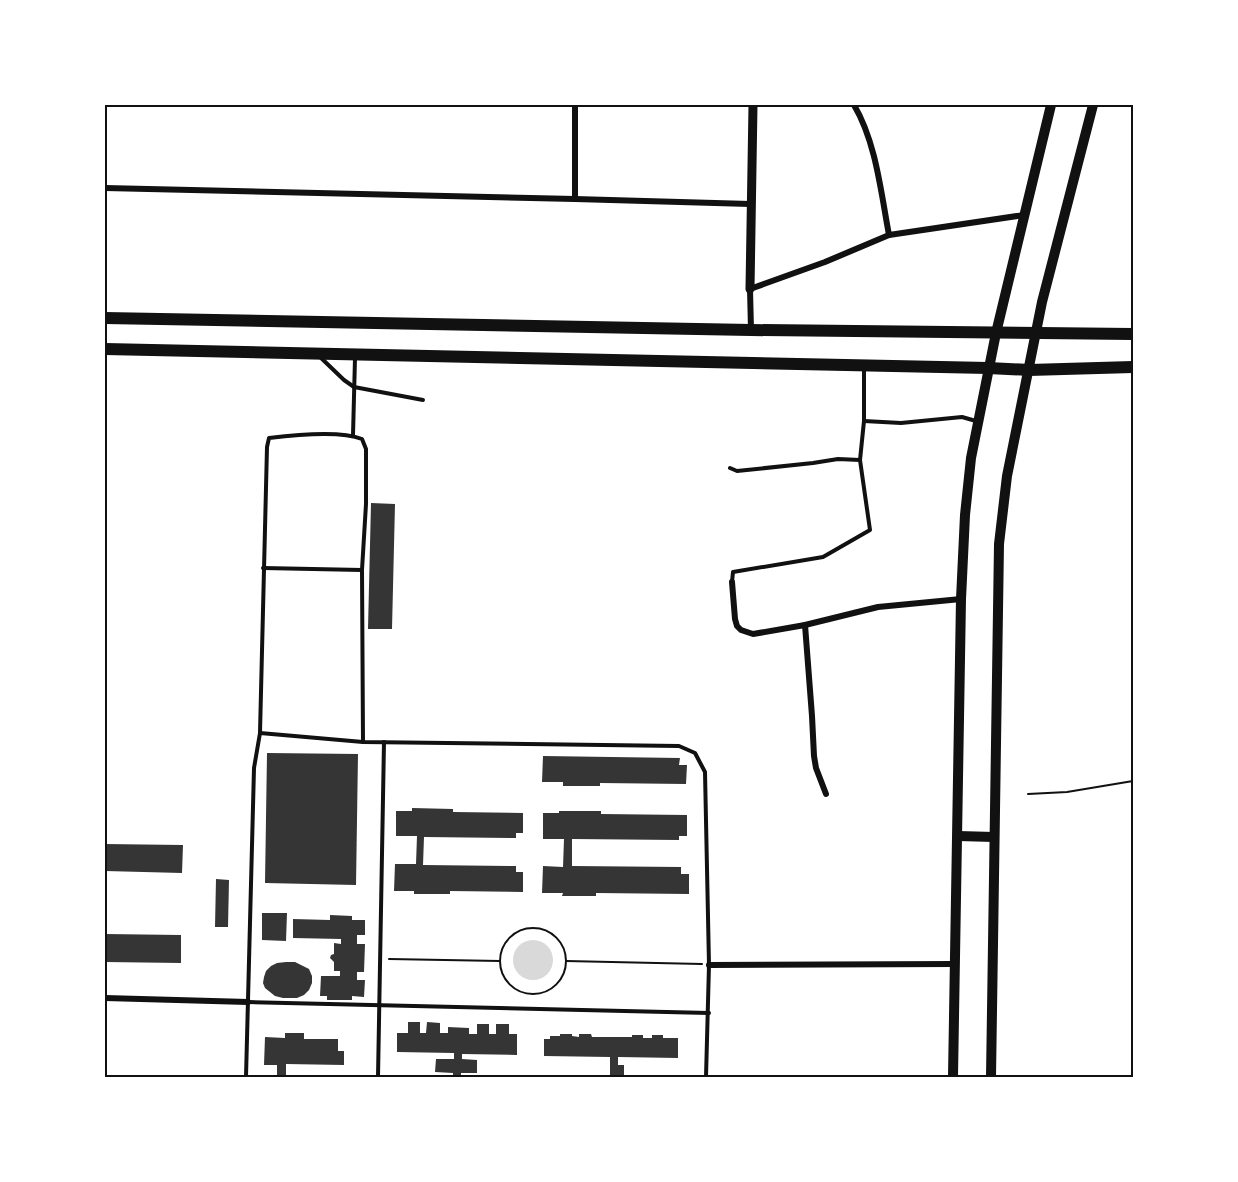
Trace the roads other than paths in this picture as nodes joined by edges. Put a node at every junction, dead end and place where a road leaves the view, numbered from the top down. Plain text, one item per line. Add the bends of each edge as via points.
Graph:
1 (575, 105) edge
2 (753, 105) edge
3 (854, 105) edge
4 (1052, 105) edge
5 (1093, 105) edge
6 (105, 188) edge
7 (575, 199) junction
8 (750, 204) junction
9 (1024, 215) junction
10 (889, 235) junction
11 (750, 289) junction
12 (105, 318) edge
13 (751, 330) junction
14 (996, 333) junction
15 (1037, 334) junction
16 (1133, 334) edge
17 (105, 349) edge
18 (316, 354) junction
19 (355, 354) junction
20 (864, 365) junction
21 (1133, 367) edge
22 (988, 368) junction
23 (1029, 370) junction
24 (354, 387) junction
25 (423, 400) dead end
26 (864, 421) junction
27 (977, 422) junction
28 (353, 435) junction
29 (860, 460) junction
30 (729, 468) dead end
31 (263, 568) junction
32 (362, 570) junction
33 (732, 582) joint
34 (961, 599) junction
35 (805, 625) junction
36 (260, 734) junction
37 (363, 742) junction
38 (384, 742) junction
39 (826, 794) dead end
40 (958, 836) junction
41 (994, 837) junction
42 (954, 964) junction
43 (710, 965) junction
44 (105, 998) edge
45 (248, 1002) junction
46 (379, 1006) junction
47 (709, 1013) junction
48 (246, 1077) edge
49 (378, 1077) edge
50 (706, 1077) edge
51 (953, 1077) edge
52 (991, 1077) edge

1 - 7 street
2 - 8 street
3 - 10 street via 862,119 879,178
4 - 9 main road
5 - 15 main road
6 - 7 street
7 - 8 street
8 - 11 street
9 - 10 street
9 - 14 main road
10 - 11 street
11 - 13 street
12 - 13 main road
13 - 14 main road
14 - 15 main road
14 - 22 main road
15 - 16 main road
15 - 23 main road
17 - 18 main road
18 - 19 main road
18 - 24 lane
19 - 20 main road
19 - 24 lane
20 - 22 main road
20 - 26 lane
21 - 23 main road
22 - 23 main road
22 - 27 main road
23 - 41 main road via 1007,476 999,544
24 - 25 lane
24 - 28 lane
26 - 27 lane via 901,423 962,417
26 - 29 lane
27 - 34 main road via 966,504
28 - 31 lane via 270,438 265,475
28 - 32 lane via 362,439 366,449
29 - 30 lane via 737,471
29 - 33 lane via 870,530 823,556 733,572
31 - 32 lane
31 - 36 lane
32 - 37 lane
33 - 35 street via 735,620 741,630 753,634
34 - 35 street via 878,607
34 - 40 main road
35 - 39 street via 814,756
36 - 37 lane
36 - 45 lane via 254,768
37 - 38 lane
38 - 43 lane via 679,746 695,753 705,772
38 - 46 lane
40 - 41 main road
40 - 42 main road
41 - 52 main road
42 - 43 street
42 - 51 main road
43 - 47 lane
44 - 45 street
45 - 46 lane
45 - 48 lane
46 - 47 lane
46 - 49 lane
47 - 50 lane

